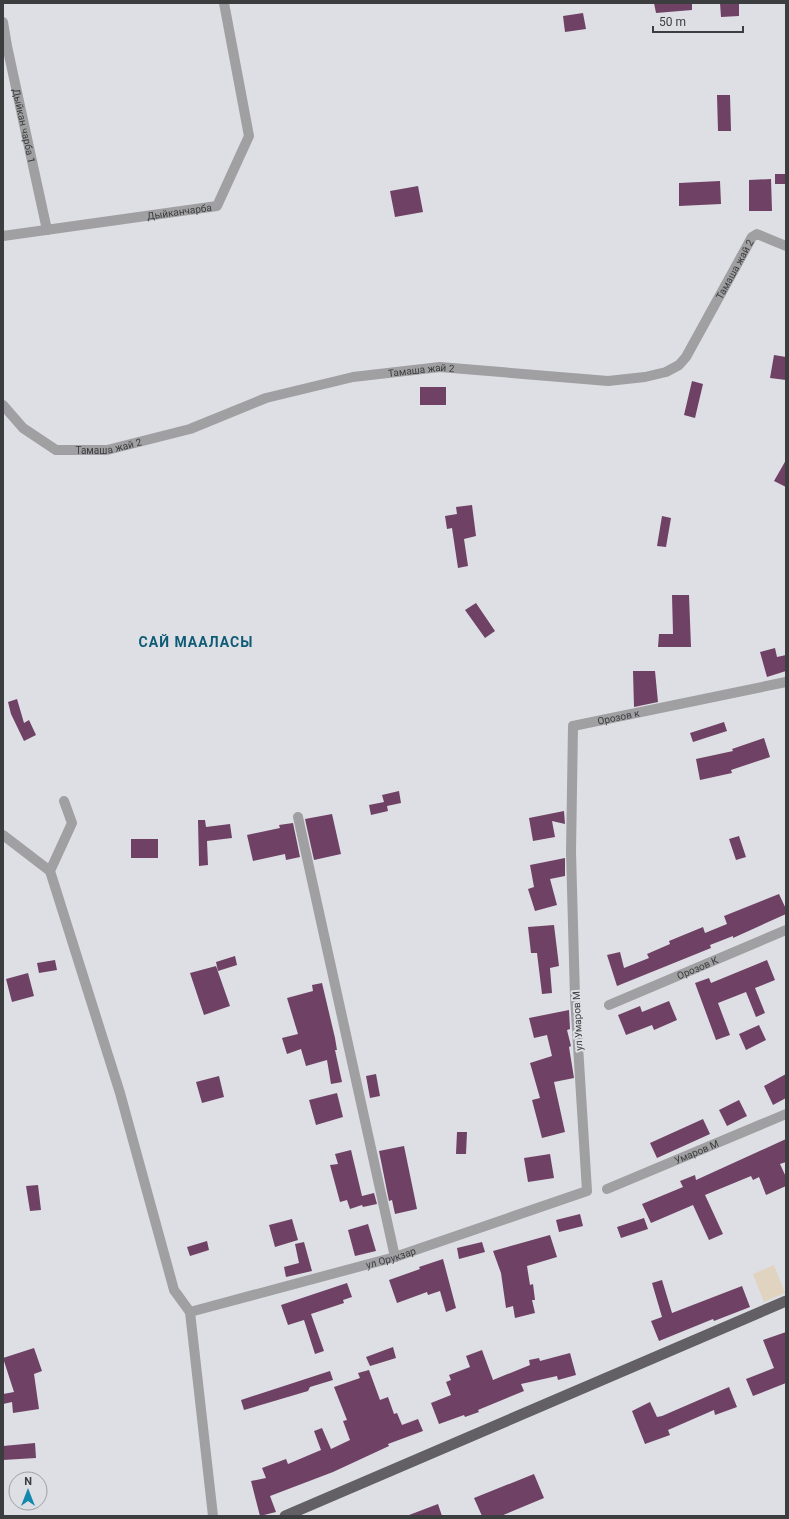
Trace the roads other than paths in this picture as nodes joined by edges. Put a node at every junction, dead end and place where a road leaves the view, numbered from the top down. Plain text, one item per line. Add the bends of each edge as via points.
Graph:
1 (224, 3) edge
2 (3, 22) edge
3 (47, 230) junction
4 (3, 236) edge
5 (786, 246) edge
6 (3, 405) edge
7 (786, 682) edge
8 (64, 801) dead end
9 (298, 817) dead end
10 (3, 835) edge
11 (570, 852) joint
12 (50, 871) junction
13 (786, 930) edge
14 (608, 1005) dead end
15 (786, 1114) edge
16 (607, 1189) dead end
17 (587, 1191) joint
18 (395, 1257) junction
19 (786, 1302) edge
20 (190, 1312) junction
21 (304, 1512) edge
22 (213, 1516) edge
23 (285, 1516) edge

1 - 3 street, Дыйканчарба via 249,136 216,206
2 - 3 street, Дыйкан чарба 1 via 6,46
3 - 4 street, Дыйканчарба
5 - 6 street, Тамаша жай 2 via 757,234 752,237 686,357 679,365 666,372 645,377 608,381 440,367 354,377 266,398 190,429 107,450 56,450 23,428
7 - 11 street, Орозов к via 573,726
8 - 12 street via 72,823
9 - 18 street
10 - 12 street
11 - 17 street, ул Умаров М via 575,997
12 - 20 street via 120,1094 174,1290
13 - 14 street, Орозов К
15 - 16 street, Умаров М
17 - 18 street, ул Орукзар
18 - 20 street, ул Орукзар
19 - 21 highway
20 - 22 street
21 - 23 highway

